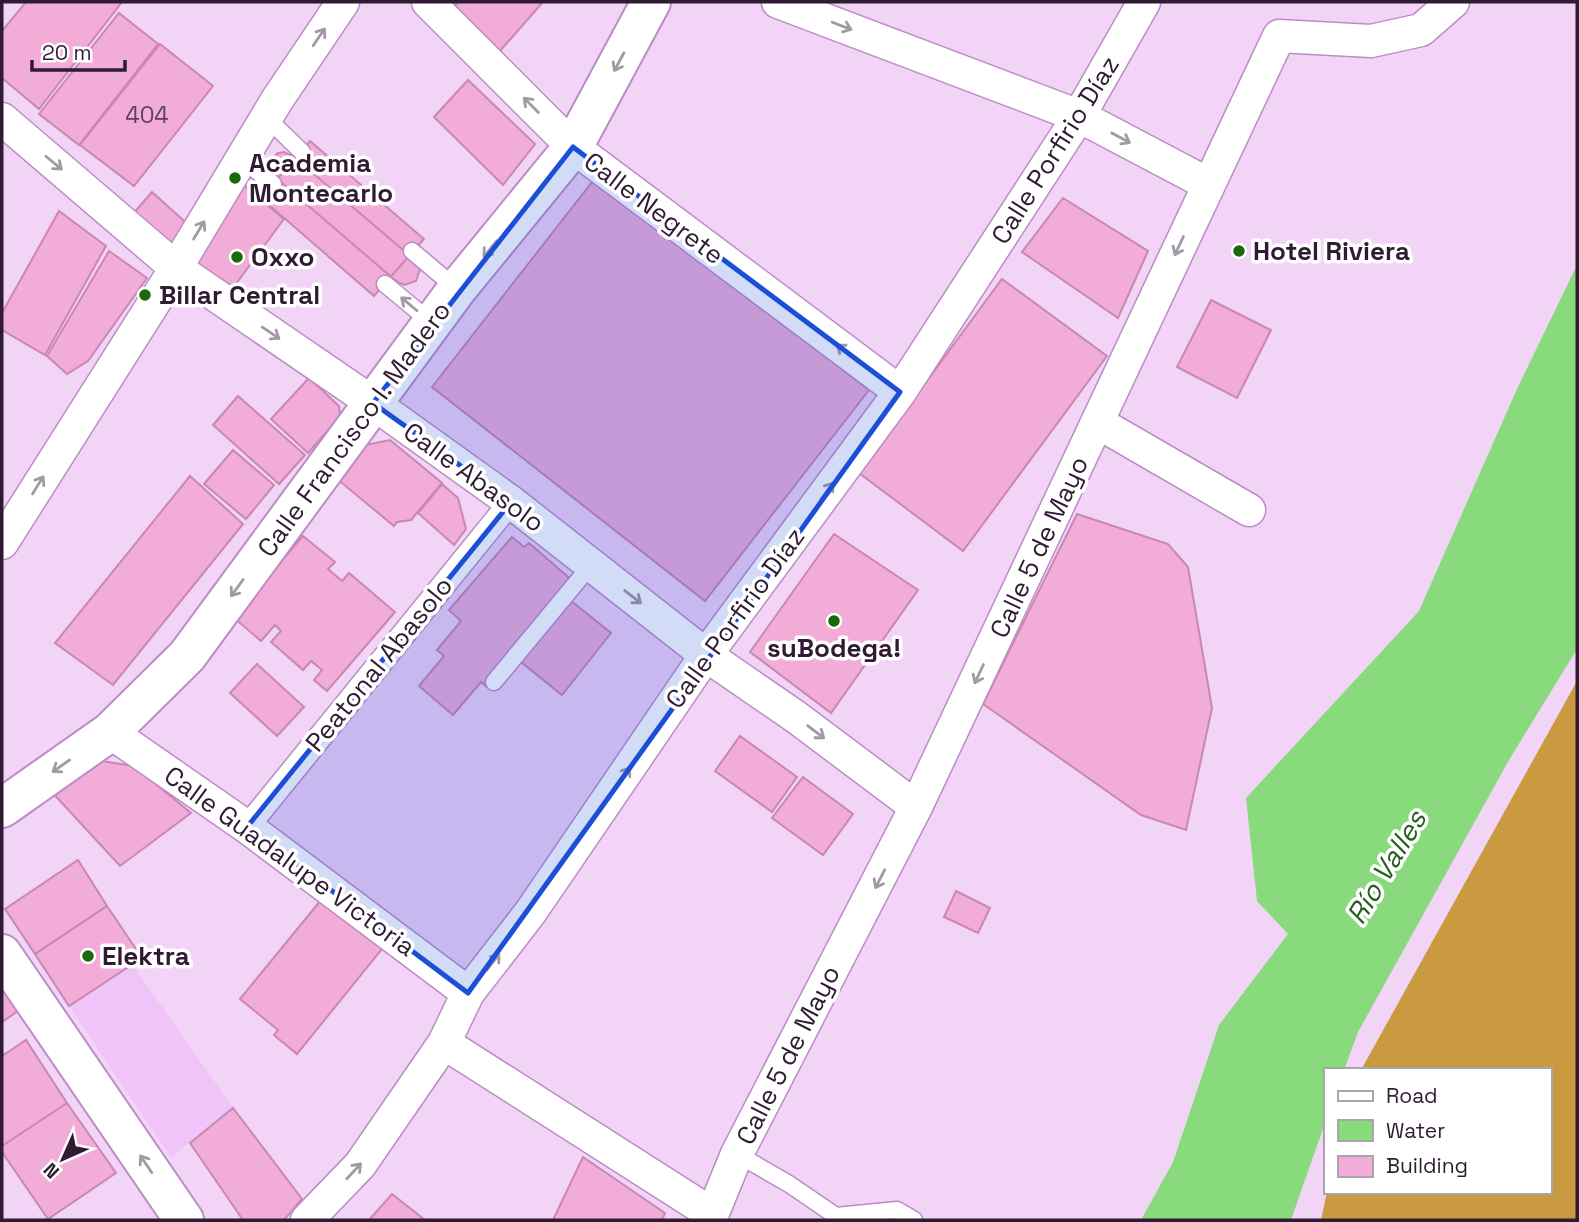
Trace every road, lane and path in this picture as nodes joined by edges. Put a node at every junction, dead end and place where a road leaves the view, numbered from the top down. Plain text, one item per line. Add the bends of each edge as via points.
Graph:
1 (343, 2) edge
2 (428, 2) edge
3 (651, 2) edge
4 (778, 2) edge
5 (1144, 2) edge
6 (1453, 2) edge
7 (1079, 116) junction
8 (267, 118) junction
9 (2, 119) edge
10 (573, 147) junction
11 (302, 152) dead end
12 (242, 159) junction
13 (273, 184) dead end
14 (1208, 184) junction
15 (412, 251) dead end
16 (176, 268) junction
17 (385, 284) dead end
18 (457, 289) junction
19 (432, 323) junction
20 (900, 392) junction
21 (373, 403) junction
22 (1097, 422) junction
23 (511, 502) junction
24 (1249, 510) dead end
25 (2, 543) edge
26 (591, 565) junction
27 (706, 655) junction
28 (495, 681) dead end
29 (110, 732) junction
30 (916, 807) junction
31 (2, 808) edge
32 (247, 827) junction
33 (2, 954) edge
34 (468, 993) junction
35 (444, 1043) junction
36 (737, 1154) junction
37 (711, 1217) edge
38 (184, 1220) edge
39 (307, 1220) edge
40 (914, 1220) edge

8 -> 1 street
10 -> 2 street, Calle Negrete
3 -> 10 street, Calle Francisco I. Madero
4 -> 7 street
5 - 7 street, Calle Porfirio Díaz
6 - 14 street, Calle 5 de Mayo via 1421,30 1371,41 1279,36
7 -> 14 street
7 - 20 street, Calle Porfirio Díaz
8 - 11 lane
8 - 12 street
9 -> 16 street, Calle Abasolo
10 -> 18 street, Calle Francisco I. Madero
20 -> 10 street, Calle Negrete
12 - 13 lane
16 -> 12 street
14 -> 22 street, Calle 5 de Mayo
15 - 18 lane
16 -> 21 street, Calle Abasolo
25 -> 16 street
19 -> 17 lane
18 - 19 street, Calle Francisco I. Madero
19 - 21 street, Calle Francisco I. Madero
27 -> 20 street, Calle Porfirio Díaz
21 - 23 street, Calle Abasolo
21 -> 29 street, Calle Francisco I. Madero via 187,656
22 - 24 street
22 -> 30 street, Calle 5 de Mayo
23 - 26 street, Calle Abasolo
23 - 32 street, Peatonal Abasolo
26 -> 27 street, Calle Abasolo
26 - 28 lane
27 -> 30 street, Calle Abasolo
34 -> 27 street, Calle Porfirio Díaz via 530,913
29 -> 31 street, Calle Francisco I. Madero
29 - 32 street, Calle Guadalupe Victoria
30 -> 36 street, Calle 5 de Mayo
32 - 34 street, Calle Guadalupe Victoria
38 -> 33 street
34 - 35 street, Calle Porfirio Díaz
35 - 37 street
39 -> 35 street, Calle Porfirio Díaz via 360,1165
36 - 37 street, Calle 5 de Mayo
36 - 40 lane via 836,1216 897,1210

